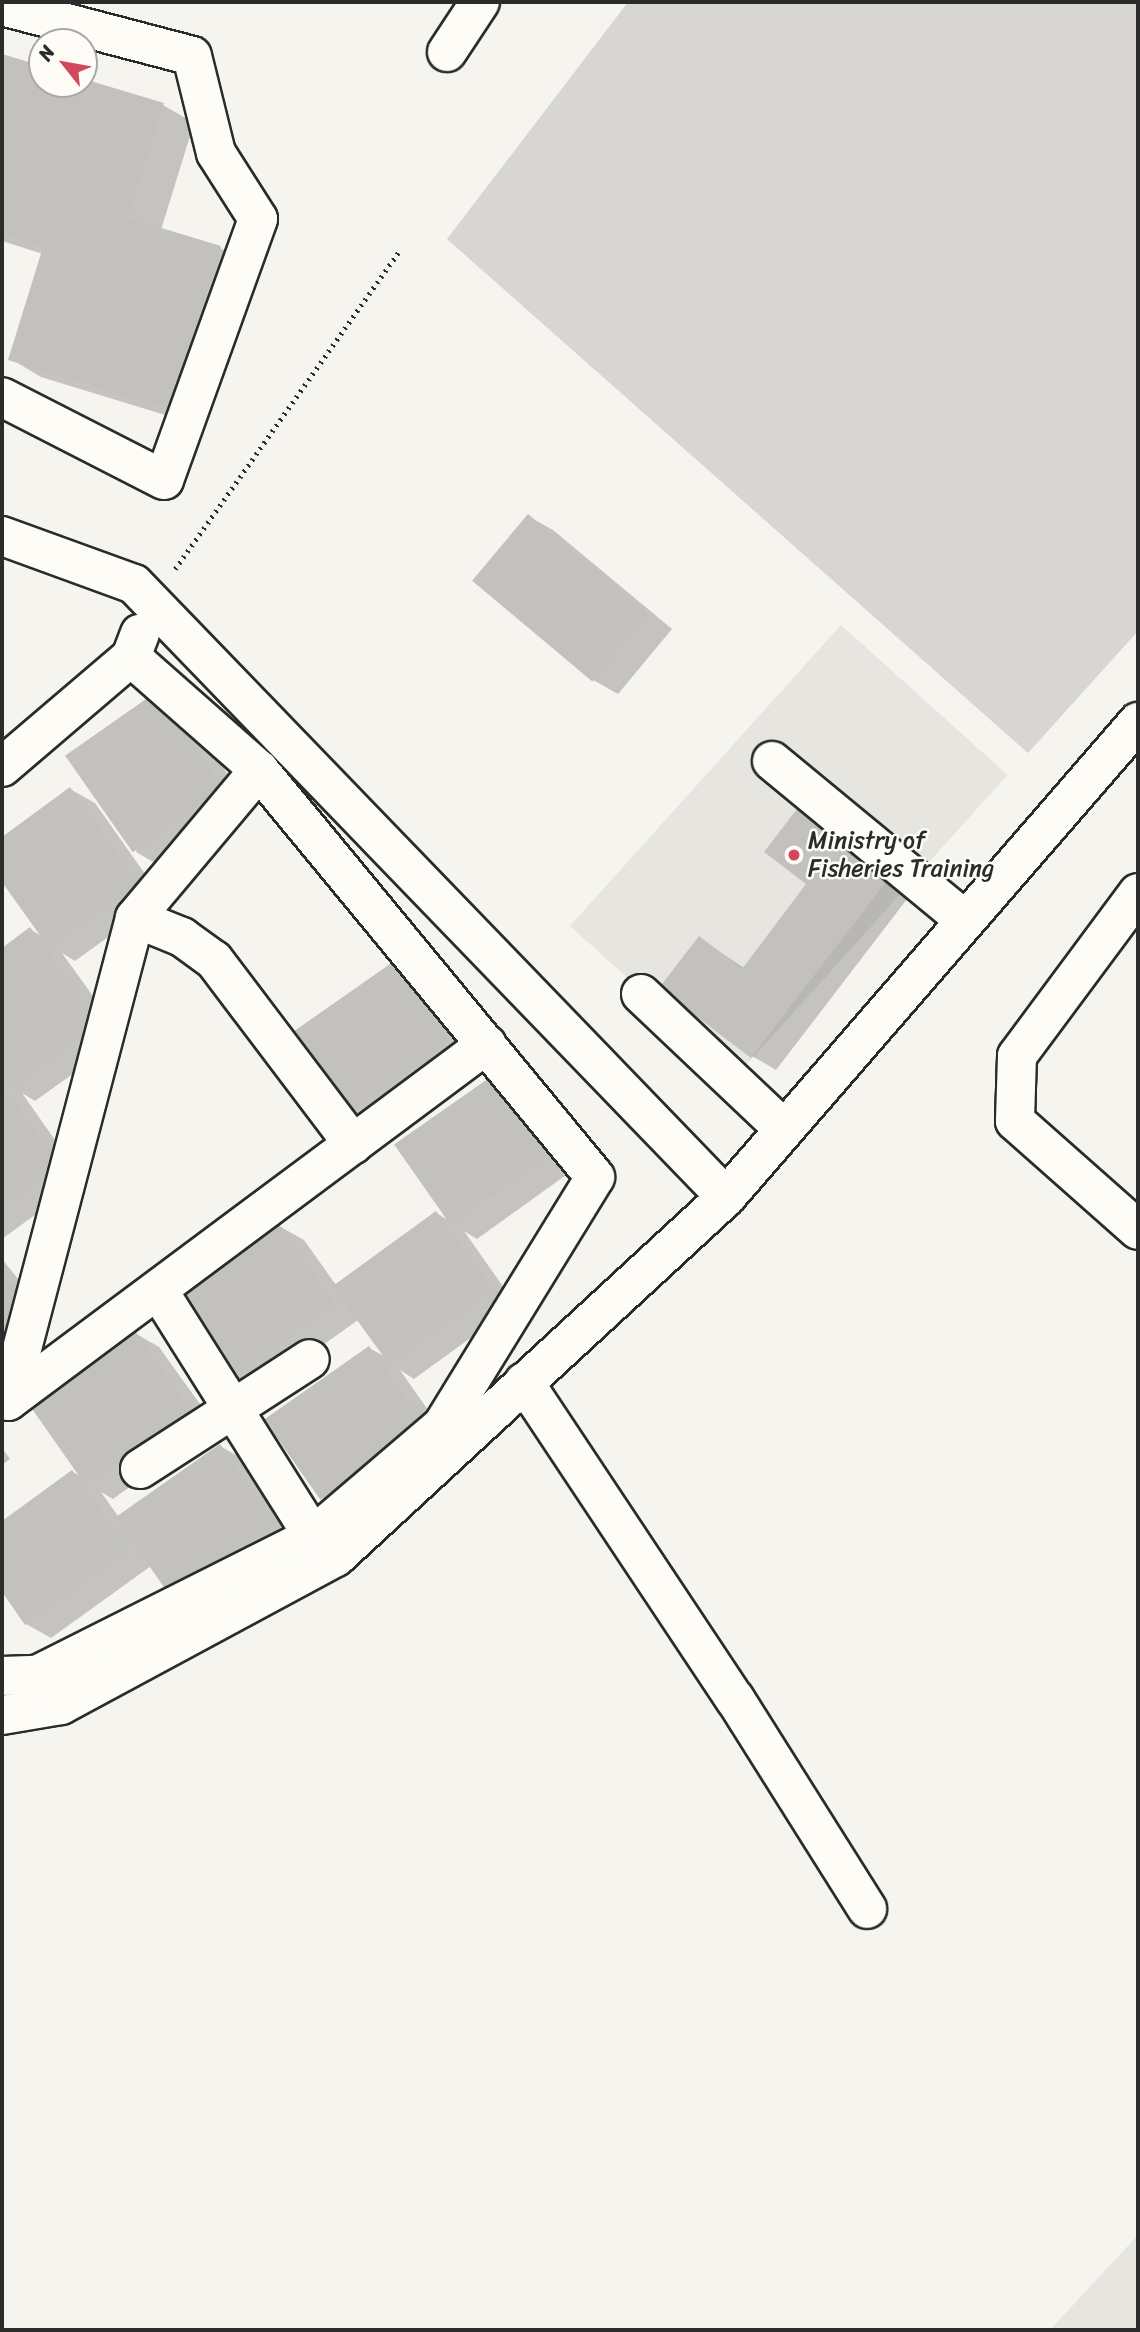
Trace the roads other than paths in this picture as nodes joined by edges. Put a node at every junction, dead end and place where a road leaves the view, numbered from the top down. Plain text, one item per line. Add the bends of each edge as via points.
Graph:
1 (480, 2) edge
2 (2, 6) edge
3 (447, 52) dead end
4 (2, 397) edge
5 (2, 536) edge
6 (152, 602) junction
7 (131, 657) junction
8 (1138, 722) edge
9 (772, 761) dead end
10 (2, 767) edge
11 (259, 770) junction
12 (1138, 893) edge
13 (135, 918) junction
14 (965, 920) junction
15 (641, 994) dead end
16 (487, 1044) junction
17 (784, 1129) junction
18 (353, 1144) junction
19 (726, 1197) junction
20 (1138, 1230) edge
21 (158, 1290) junction
22 (310, 1359) dead end
23 (524, 1382) junction
24 (233, 1409) junction
25 (140, 1469) dead end
26 (313, 1536) junction
27 (2, 1676) edge
28 (2, 1715) edge
29 (867, 1909) dead end

1 - 3 street
2 - 4 street via 192,56 216,153 258,219 163,480
5 - 6 street via 134,584
6 - 7 street
6 - 19 street
7 - 10 street
7 - 11 street
8 - 14 street
9 - 14 street
11 - 13 street
11 - 16 street
12 - 20 street via 1017,1056 1015,1121
13 - 18 street via 181,937 214,960
13 - 21 street via 8,1401
14 - 17 street
15 - 17 street
16 - 18 street
16 - 26 street via 595,1177 442,1426
17 - 19 street
18 - 21 street
19 - 23 street
21 - 24 street
22 - 24 street
23 - 28 street via 336,1557 61,1705
23 - 29 street via 735,1699
24 - 25 street
24 - 26 street
26 - 27 street via 37,1675

